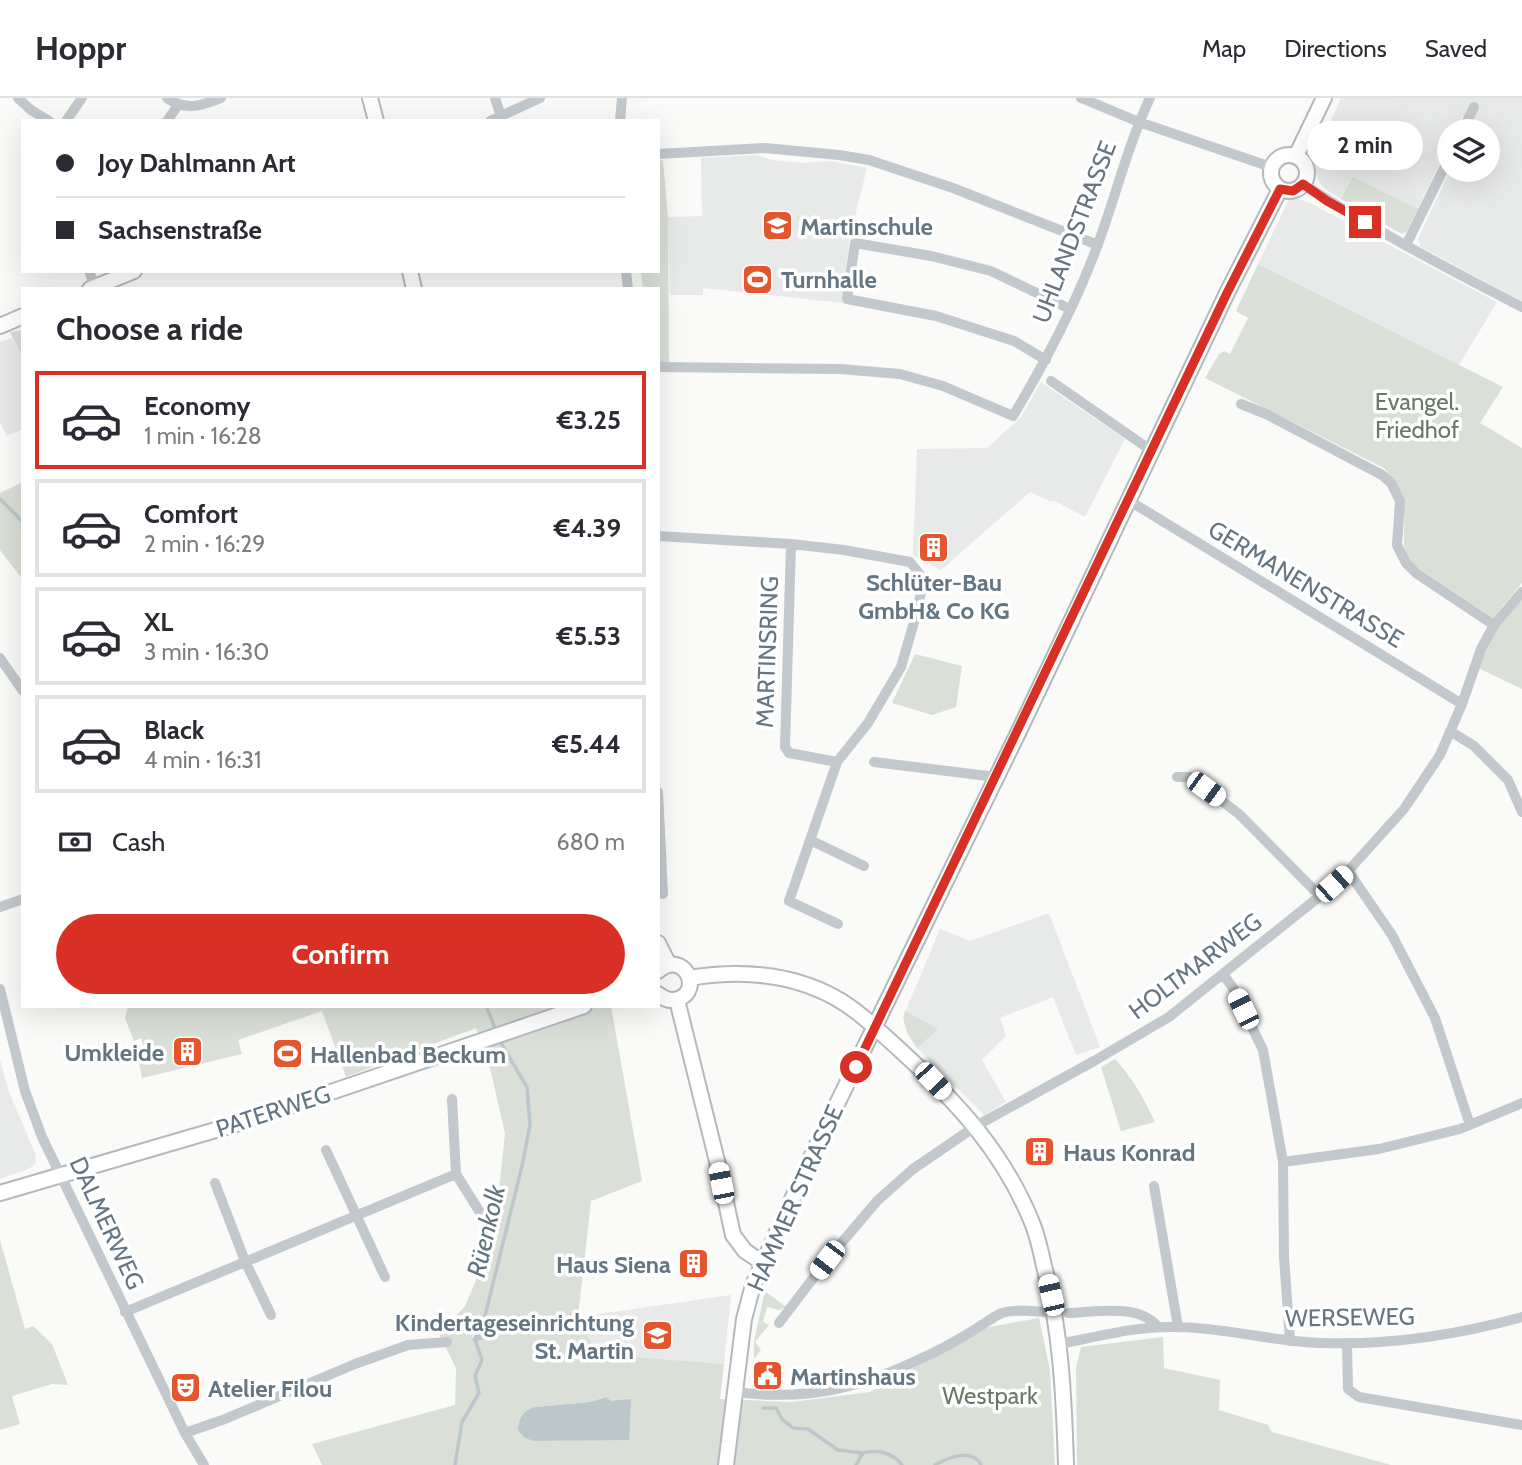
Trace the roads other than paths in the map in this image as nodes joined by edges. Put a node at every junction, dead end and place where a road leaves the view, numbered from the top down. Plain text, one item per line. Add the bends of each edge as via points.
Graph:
1 (19, 98) edge
2 (82, 98) edge
3 (167, 98) edge
4 (221, 98) edge
5 (370, 98) edge
6 (495, 98) edge
7 (540, 98) edge
8 (622, 98) edge
9 (1081, 98) edge
10 (1150, 98) edge
11 (1324, 98) edge
12 (178, 105) junction
13 (1474, 107) dead end
14 (502, 118) edge
15 (46, 119) edge
16 (67, 119) edge
17 (168, 119) edge
18 (375, 119) edge
19 (620, 119) edge
20 (1468, 119) edge
21 (1139, 122) junction
22 (660, 154) edge
23 (1296, 156) junction
24 (1271, 167) junction
25 (1437, 182) edge
26 (1303, 184) junction
27 (1280, 189) junction
28 (1098, 245) junction
29 (1406, 246) junction
30 (129, 273) edge
31 (96, 287) edge
32 (1522, 307) edge
33 (1070, 309) junction
34 (21, 317) edge
35 (0, 326) edge
36 (1046, 360) junction
37 (660, 367) edge
38 (1051, 381) dead end
39 (1241, 404) dead end
40 (1152, 450) junction
41 (1128, 500) junction
42 (660, 536) edge
43 (791, 544) junction
44 (1522, 592) edge
45 (1494, 625) junction
46 (0, 658) edge
47 (21, 688) edge
48 (1462, 705) junction
49 (1450, 731) junction
50 (837, 762) junction
51 (874, 762) dead end
52 (996, 777) junction
53 (1177, 777) dead end
54 (1522, 813) edge
55 (660, 833) edge
56 (810, 840) junction
57 (864, 866) dead end
58 (1348, 871) junction
59 (663, 894) dead end
60 (1321, 896) junction
61 (21, 900) edge
62 (0, 907) edge
63 (838, 924) dead end
64 (663, 968) edge
65 (1223, 974) junction
66 (690, 978) junction
67 (0, 989) edge
68 (660, 995) edge
69 (677, 1000) junction
70 (578, 1008) edge
71 (875, 1028) junction
72 (452, 1099) dead end
73 (1522, 1103) edge
74 (1470, 1125) junction
75 (976, 1126) junction
76 (326, 1150) dead end
77 (1283, 1162) junction
78 (456, 1174) junction
79 (62, 1176) junction
80 (215, 1183) dead end
81 (1154, 1186) dead end
82 (0, 1193) edge
83 (481, 1214) dead end
84 (355, 1216) junction
85 (245, 1261) junction
86 (762, 1263) junction
87 (384, 1276) dead end
88 (125, 1312) junction
89 (1044, 1312) dead end
90 (1068, 1313) dead end
91 (271, 1315) dead end
92 (1522, 1317) edge
93 (779, 1323) dead end
94 (1158, 1327) junction
95 (1178, 1327) junction
96 (1290, 1341) junction
97 (447, 1342) dead end
98 (1347, 1343) junction
99 (1059, 1344) junction
100 (736, 1392) junction
101 (1522, 1425) edge
102 (185, 1433) junction
103 (200, 1464) edge
104 (726, 1465) edge
105 (1066, 1465) edge

1 - 15 street
2 - 16 street
3 - 12 street
4 - 12 street via 200,106
5 - 18 main road
6 - 14 street
7 - 14 street
8 - 19 street
9 - 21 street
10 - 21 street, UHLANDSTRASSE
11 - 23 main road
12 - 17 street
13 - 20 street
21 - 24 street
21 - 28 street, UHLANDSTRASSE
22 - 28 street via 765,148 869,160
23 - 24 main road via 1283,155
23 - 26 main road via 1307,169
24 - 27 main road via 1272,181
25 - 29 street
26 - 27 main road via 1293,191
26 - 29 street
27 - 40 main road, HAMMER STRASSE
28 - 33 street, UHLANDSTRASSE
29 - 32 street
30 - 31 main road
33 - 36 street, UHLANDSTRASSE
33 - 36 street via 991,271 855,243 847,299 936,316 1014,341
34 - 35 main road
36 - 37 street, UHLANDSTRASSE via 1013,416 943,386 900,374
38 - 40 street
39 - 45 street via 1382,475 1397,492 1397,545 1406,563
40 - 41 main road, HAMMER STRASSE
41 - 48 street, GERMANENSTRASSE
41 - 52 main road, HAMMER STRASSE
42 - 43 street, MARTINSRING
43 - 50 street, MARTINSRING via 785,747 789,753
43 - 50 street, MARTINSRING via 910,562 923,583 910,640 894,682
44 - 45 street, HOLTMARWEG
45 - 48 street, HOLTMARWEG via 1480,649
46 - 47 street
48 - 49 street, HOLTMARWEG
49 - 54 street via 1475,746 1508,780
49 - 58 street, HOLTMARWEG via 1405,809
50 - 56 street, MARTINSRING
51 - 52 street
52 - 71 main road, HAMMER STRASSE
53 - 60 street via 1190,777 1239,814
55 - 59 street
56 - 57 street
56 - 63 street, MARTINSRING via 789,901
58 - 60 street, HOLTMARWEG
58 - 74 street via 1392,935 1435,1017
60 - 65 street, HOLTMARWEG
61 - 62 street
64 - 66 main road via 680,966
65 - 75 street, HOLTMARWEG via 1169,1017
65 - 77 street via 1263,1049
66 - 69 main road via 687,993
66 - 71 main road via 740,973 793,982 834,997
67 - 79 street, DALMERWEG via 29,1103
68 - 69 main road
69 - 86 main road via 733,1235
70 - 79 main road, PATERWEG via 243,1122
71 - 75 main road
71 - 86 main road, HAMMER STRASSE
72 - 78 street
73 - 74 street
74 - 77 street via 1379,1149
75 - 93 street, HOLTMARWEG via 877,1201
75 - 99 main road via 1008,1171 1034,1227
76 - 84 street
77 - 96 street
78 - 83 street
78 - 84 street
79 - 82 main road, PATERWEG
79 - 88 street, DALMERWEG
80 - 85 street
81 - 95 street
84 - 85 street
84 - 87 street
85 - 88 street
85 - 91 street
86 - 100 main road, HAMMER STRASSE via 744,1319
88 - 102 street, DALMERWEG
89 - 100 street via 998,1314 922,1358 842,1390 802,1395
90 - 94 street, WERSEWEG via 1136,1313
92 - 98 street, WERSEWEG via 1424,1338
94 - 95 street, WERSEWEG
94 - 99 street, WERSEWEG
95 - 96 street, WERSEWEG
96 - 98 street, WERSEWEG
97 - 102 street via 408,1345
98 - 101 street via 1348,1389 1359,1397
99 - 105 main road
100 - 104 main road, HAMMER STRASSE
102 - 103 street, DALMERWEG

